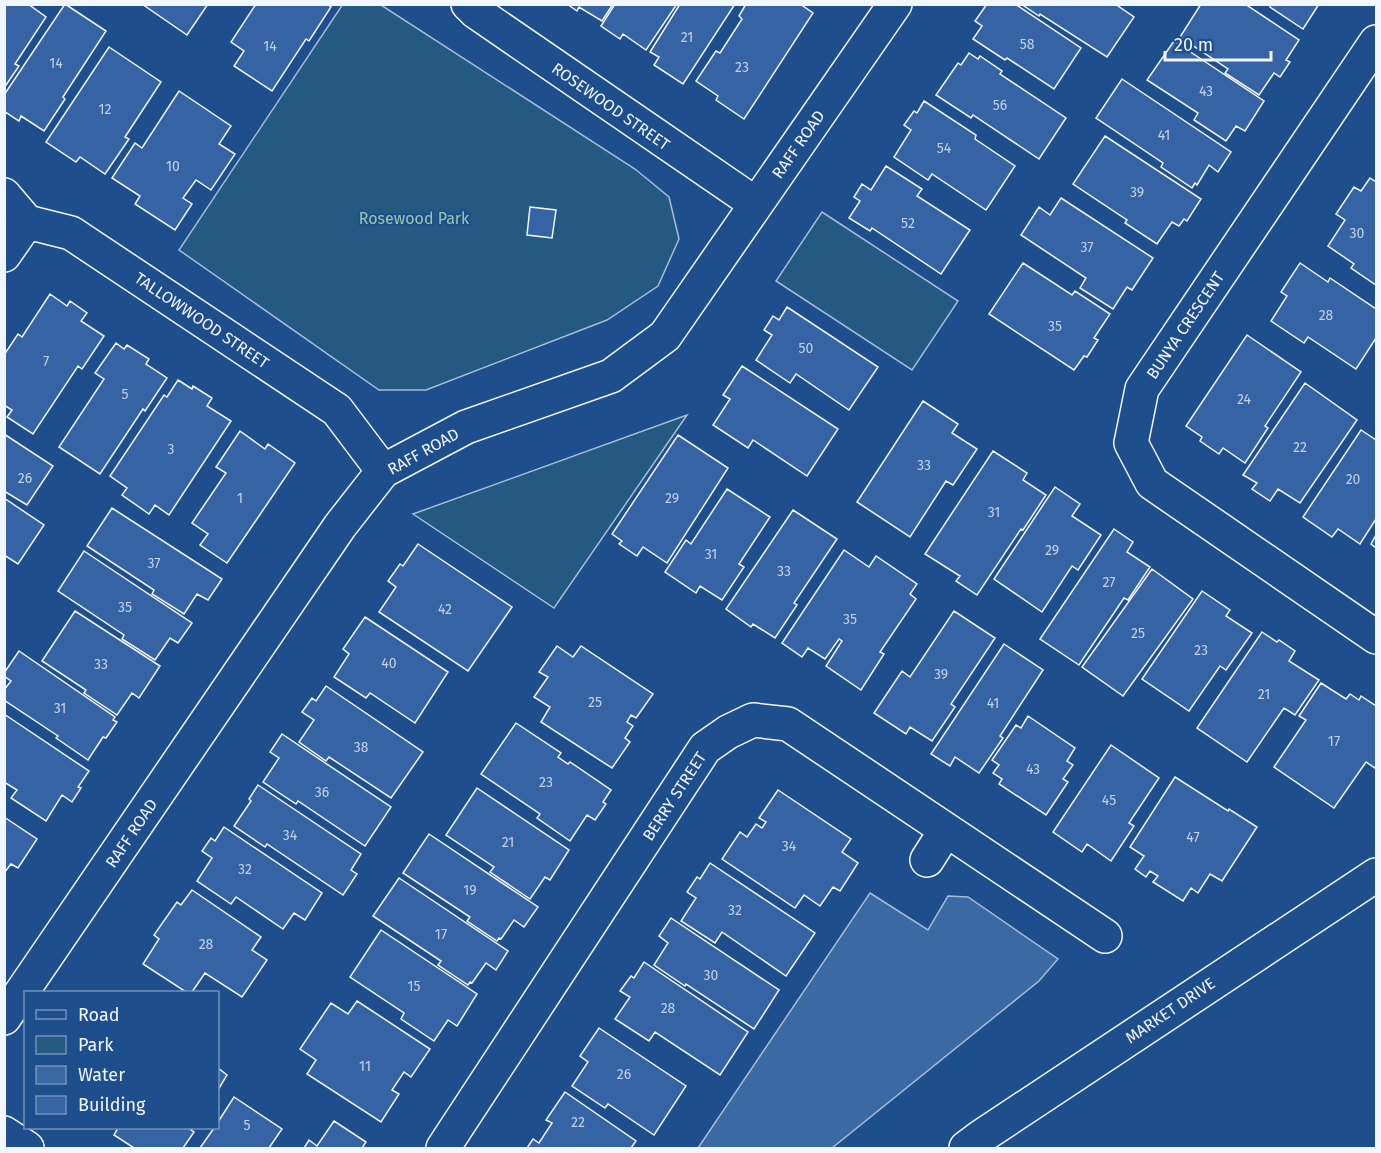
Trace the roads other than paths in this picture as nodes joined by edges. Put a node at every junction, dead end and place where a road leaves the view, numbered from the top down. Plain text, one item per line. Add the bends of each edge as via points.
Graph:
1 (468, 4) edge
2 (895, 4) edge
3 (1377, 42) edge
4 (4, 195) edge
5 (756, 204) junction
6 (27, 222) junction
7 (4, 255) edge
8 (383, 471) junction
9 (1377, 637) edge
10 (945, 830) junction
11 (927, 860) dead end
12 (1377, 875) edge
13 (1105, 936) dead end
14 (4, 1018) edge
15 (4, 1133) edge
16 (27, 1149) edge
17 (443, 1149) edge
18 (966, 1149) edge

1 - 5 street, ROSEWOOD STREET
2 - 5 street, RAFF ROAD
3 - 9 street, BUNYA CRESCENT via 1142,389 1131,443 1152,483
4 - 6 street
5 - 8 street, RAFF ROAD via 665,336 611,376 466,427
6 - 7 street
6 - 8 street, TALLOWWOOD STREET via 71,233 337,410
8 - 14 street, RAFF ROAD via 340,526
10 - 11 street
10 - 13 street, BERRY STREET
10 - 17 street, BERRY STREET via 788,724 753,720 728,732 705,748
12 - 18 street, MARKET DRIVE
15 - 16 street

